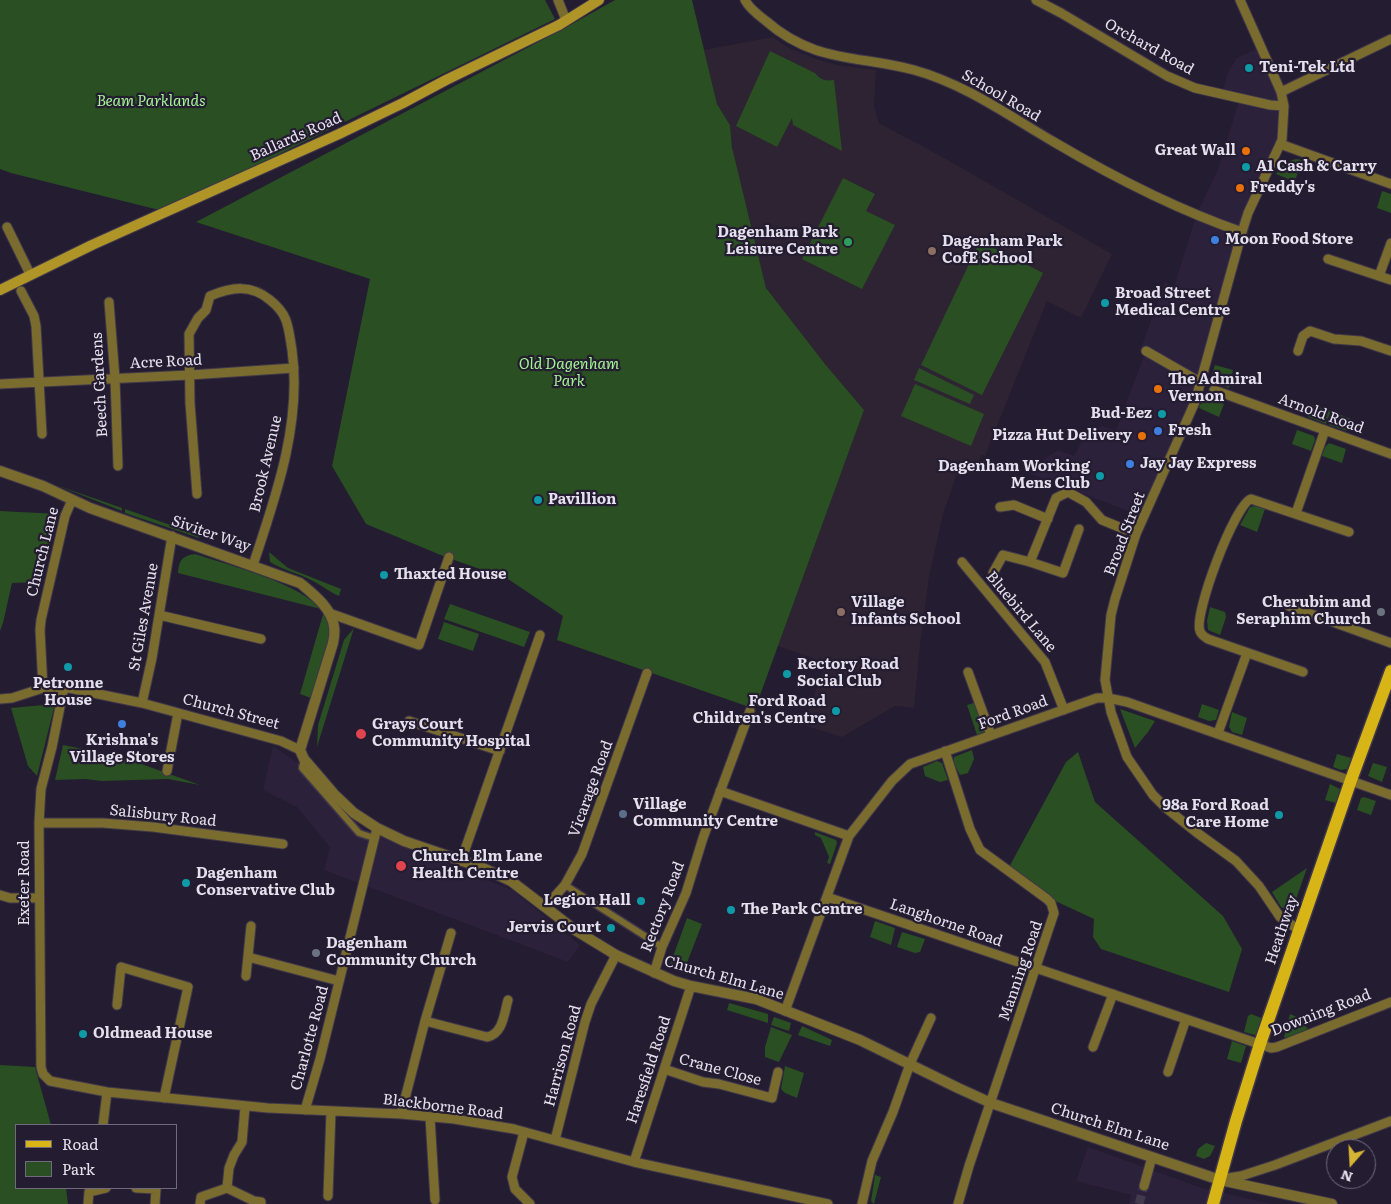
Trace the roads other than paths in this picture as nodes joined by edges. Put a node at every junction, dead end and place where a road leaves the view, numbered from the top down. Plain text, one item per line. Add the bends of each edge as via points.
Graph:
1 (558, 0) edge
2 (599, 0) edge
3 (744, 0) edge
4 (1036, 0) edge
5 (1240, 0) edge
6 (566, 20) junction
7 (1391, 39) edge
8 (1281, 92) junction
9 (1284, 106) junction
10 (1280, 144) junction
11 (1391, 184) edge
12 (7, 227) dead end
13 (1242, 232) junction
14 (1391, 243) edge
15 (1328, 258) dead end
16 (30, 274) junction
17 (1379, 276) junction
18 (1391, 280) edge
19 (0, 290) edge
20 (21, 291) dead end
21 (109, 302) dead end
22 (1146, 351) dead end
23 (1298, 351) dead end
24 (1391, 352) edge
25 (294, 368) junction
26 (190, 375) junction
27 (115, 378) junction
28 (39, 382) junction
29 (1200, 382) junction
30 (0, 384) edge
31 (1214, 390) dead end
32 (1325, 430) junction
33 (42, 434) dead end
34 (1391, 454) edge
35 (118, 466) dead end
36 (0, 471) edge
37 (197, 494) dead end
38 (72, 500) junction
39 (1000, 508) dead end
40 (1296, 513) junction
41 (1048, 519) junction
42 (1080, 529) dead end
43 (1349, 532) dead end
44 (1136, 534) junction
45 (172, 536) junction
46 (449, 557) dead end
47 (962, 562) dead end
48 (1030, 562) junction
49 (253, 565) junction
50 (993, 574) dead end
51 (1289, 606) dead end
52 (329, 613) junction
53 (159, 615) junction
54 (540, 635) dead end
55 (261, 638) dead end
56 (1391, 643) edge
57 (1247, 653) junction
58 (1391, 670) edge
59 (968, 672) dead end
60 (1303, 672) dead end
61 (647, 673) dead end
62 (64, 687) junction
63 (43, 688) junction
64 (0, 698) edge
65 (1108, 698) junction
66 (142, 702) junction
67 (750, 710) dead end
68 (1064, 710) junction
69 (178, 714) junction
70 (409, 721) dead end
71 (1218, 733) junction
72 (991, 735) junction
73 (500, 751) junction
74 (945, 751) junction
75 (302, 754) junction
76 (167, 771) dead end
77 (1351, 780) junction
78 (720, 791) junction
79 (1391, 794) edge
80 (39, 823) junction
81 (376, 833) junction
82 (849, 836) junction
83 (283, 844) dead end
84 (461, 862) junction
85 (565, 884) junction
86 (0, 895) edge
87 (827, 897) junction
88 (39, 898) junction
89 (546, 906) junction
90 (251, 926) dead end
91 (1299, 930) junction
92 (451, 932) dead end
93 (662, 947) junction
94 (616, 955) junction
95 (248, 957) junction
96 (1036, 968) junction
97 (654, 973) junction
98 (246, 976) dead end
99 (339, 981) junction
100 (691, 986) junction
101 (1113, 994) junction
102 (508, 1000) dead end
103 (1391, 1002) edge
104 (117, 1005) dead end
105 (785, 1011) junction
106 (931, 1018) dead end
107 (1186, 1019) junction
108 (425, 1021) junction
109 (1260, 1044) junction
110 (1093, 1046) dead end
111 (910, 1064) junction
112 (664, 1069) junction
113 (778, 1072) dead end
114 (1168, 1072) dead end
115 (48, 1079) joint
116 (107, 1092) junction
117 (164, 1098) junction
118 (991, 1102) junction
119 (245, 1106) junction
120 (306, 1110) junction
121 (331, 1111) junction
122 (401, 1114) junction
123 (430, 1117) junction
124 (1391, 1121) edge
125 (103, 1124) edge
126 (524, 1132) junction
127 (555, 1140) junction
128 (1152, 1157) junction
129 (634, 1162) junction
130 (1220, 1180) junction
131 (1144, 1186) tunnel mouth
132 (227, 1188) junction
133 (102, 1189) edge
134 (156, 1189) edge
135 (328, 1196) dead end
136 (434, 1200) dead end
137 (1319, 1203) edge
138 (88, 1204) edge
139 (155, 1204) edge
140 (200, 1204) edge
141 (261, 1204) edge
142 (530, 1204) edge
143 (828, 1204) edge
144 (862, 1204) edge
145 (958, 1204) edge
146 (1214, 1204) edge
147 (1332, 1204) edge

1 - 6 street
2 - 6 main road, Ballards Road
3 - 13 street, School Road via 779,33 806,47 840,57 913,70 948,82 1129,184 1196,216
4 - 9 street, Orchard Road via 1174,79 1196,88
5 - 8 street, Broad Street
6 - 16 main road, Ballards Road via 340,134
7 - 8 street
8 - 9 street, Broad Street
9 - 10 street, Broad Street
10 - 11 street
10 - 13 street, Broad Street
12 - 16 street
13 - 29 street, Broad Street
14 - 17 street
15 - 17 street
16 - 19 main road, Ballards Road
17 - 18 street
20 - 28 street via 35,321
21 - 27 street, Beech Gardens
22 - 29 street
23 - 24 street via 1303,336 1310,331 1334,339 1361,341
25 - 26 street, Acre Road
25 - 26 street, Brook Avenue via 285,316 261,293 242,288 210,296 206,310 190,334
25 - 49 street, Brook Avenue via 288,443
26 - 27 street, Acre Road
26 - 37 street, Brook Avenue
27 - 28 street, Acre Road
27 - 35 street, Beech Gardens
28 - 30 street, Acre Road
28 - 33 street
29 - 44 street, Broad Street via 1195,402
31 - 32 street, Arnold Road
32 - 34 street, Arnold Road
32 - 40 street
36 - 38 street, Church Lane
38 - 45 street, Siviter Way
38 - 63 street, Church Lane via 65,516 41,620
39 - 41 street via 1014,505
40 - 43 street
40 - 57 street via 1256,500 1246,500 1220,552 1204,604 1200,631 1208,639
41 - 44 street via 1056,498 1068,492 1086,502 1102,520
41 - 48 street
42 - 48 street via 1063,573
44 - 65 street, Broad Street via 1111,615 1105,680
45 - 49 street, Siviter Way
45 - 53 street, St Giles Avenue
46 - 52 street via 419,645
47 - 68 street, Bluebird Lane via 1045,662
48 - 50 street via 1004,555
49 - 52 street, Siviter Way via 300,583
51 - 56 street
52 - 75 street, Siviter Way via 334,626 334,644
53 - 55 street
53 - 66 street, St Giles Avenue
54 - 73 street
57 - 60 street
57 - 71 street
58 - 77 main road, Heathway
59 - 72 street
61 - 85 street, Vicarage Road via 582,854
62 - 63 street, Church Street
62 - 66 street, Church Street
62 - 80 street, Exeter Road via 41,789
63 - 64 street, Church Street via 12,698
65 - 68 street, Ford Road via 1097,698
65 - 71 street, Ford Road
65 - 91 street, Broad Street via 1128,757 1154,796 1236,861 1260,886 1284,922
66 - 69 street, Church Street
67 - 78 street, Rectory Road
68 - 72 street, Ford Road
69 - 75 street, Church Street via 280,741
69 - 76 street
70 - 73 street
71 - 77 street, Ford Road
72 - 74 street, Ford Road
73 - 84 street
74 - 82 street, Ford Road via 910,764 892,781
74 - 96 street, Manning Road via 980,850 1052,903 1054,913
75 - 81 street, Church Street via 334,794
77 - 79 street, Ford Road
77 - 91 main road, Heathway
78 - 82 street
78 - 93 street, Rectory Road via 686,893
80 - 83 street, Salisbury Road via 153,827
80 - 88 street, Exeter Road
81 - 84 street, Church Elm Lane
81 - 99 street, Charlotte Road
82 - 87 street, Ford Road
84 - 89 street, Church Elm Lane via 511,881
85 - 89 street, Vicarage Road
85 - 93 street
86 - 88 street
87 - 96 street, Langhorne Road
87 - 105 street, Ford Road
88 - 115 street, Exeter Road via 41,1067
89 - 94 street, Church Elm Lane
90 - 95 street
91 - 109 main road, Heathway
92 - 108 street
93 - 97 street, Rectory Road
94 - 97 street, Church Elm Lane
94 - 127 street, Harrison Road via 591,1004
95 - 98 street
95 - 99 street
96 - 101 street, Langhorne Road
96 - 118 street, Manning Road
97 - 100 street, Church Elm Lane
99 - 120 street, Charlotte Road
100 - 105 street, Church Elm Lane via 756,1000
100 - 112 street, Haresfield Road
101 - 107 street, Langhorne Road
101 - 110 street
102 - 108 street via 500,1028 487,1038
103 - 109 street, Downing Road via 1277,1047
104 - 117 street via 120,967 188,987
105 - 111 street, Church Elm Lane via 860,1040
106 - 111 street
107 - 109 street, Langhorne Road
107 - 114 street
108 - 122 street
109 - 130 main road, Heathway
111 - 118 street, Church Elm Lane
111 - 144 street via 872,1161
112 - 113 street, Crane Close via 772,1098
112 - 129 street, Haresfield Road
115 - 116 street, Blackborne Road
116 - 117 street, Blackborne Road
116 - 125 street
117 - 119 street, Blackborne Road
118 - 128 street, Church Elm Lane
118 - 145 street, Manning Road
119 - 120 street, Blackborne Road
119 - 132 street via 242,1142 229,1168
120 - 121 street, Blackborne Road
121 - 122 street, Blackborne Road
121 - 135 street
122 - 123 street, Blackborne Road
123 - 126 street, Blackborne Road
123 - 136 street
124 - 130 street via 1241,1176
126 - 127 street, Blackborne Road
126 - 142 street via 512,1177 515,1190
127 - 129 street, Blackborne Road
128 - 130 street, Church Elm Lane
128 - 131 street
129 - 143 street, Blackborne Road
130 - 137 street, Church Elm Lane
130 - 146 main road, Heathway
132 - 140 street via 201,1197
132 - 141 street
133 - 138 street via 89,1192
134 - 139 street
137 - 147 street, Church Elm Lane

